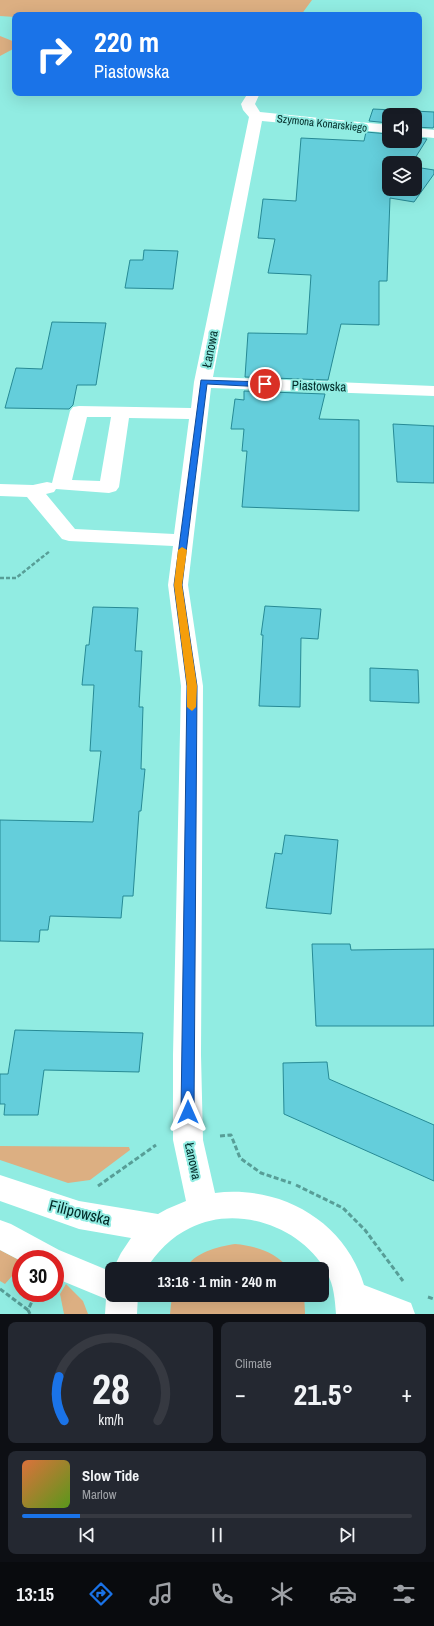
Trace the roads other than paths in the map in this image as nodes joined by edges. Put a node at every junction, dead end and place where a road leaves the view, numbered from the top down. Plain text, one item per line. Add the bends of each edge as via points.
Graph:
1 (252, 96) edge
2 (256, 116) junction
3 (382, 128) edge
4 (422, 133) edge
5 (434, 134) edge
6 (203, 382) junction
7 (434, 391) edge
8 (121, 412) junction
9 (199, 414) junction
10 (61, 485) junction
11 (0, 490) edge
12 (33, 491) junction
13 (184, 540) junction
14 (0, 1188) edge
15 (203, 1208) junction
16 (161, 1229) junction
17 (0, 1234) edge
18 (31, 1250) edge
19 (133, 1262) edge
20 (64, 1267) edge
21 (105, 1285) edge
22 (122, 1302) edge
23 (351, 1304) edge
24 (121, 1314) edge
25 (399, 1314) edge

1 - 2 street, Łanowa via 248,104
2 - 3 street, Szymona Konarskiego
2 - 6 street, Łanowa
4 - 5 street
6 - 7 street, Piastowska
6 - 9 street, Łanowa
8 - 9 street
8 - 10 street via 79,411
8 - 10 street via 109,487
9 - 13 street, Łanowa
10 - 12 street
11 - 12 street
12 - 13 street via 69,535
13 - 15 street, Łanowa via 178,585 192,686 188,1140
14 - 16 street, Filipowska via 79,1215
15 - 16 street
15 - 23 street via 235,1204 267,1208 297,1221 322,1240 340,1266
16 - 19 street via 143,1247
17 - 18 street
20 - 21 street
22 - 24 street
23 - 25 street

